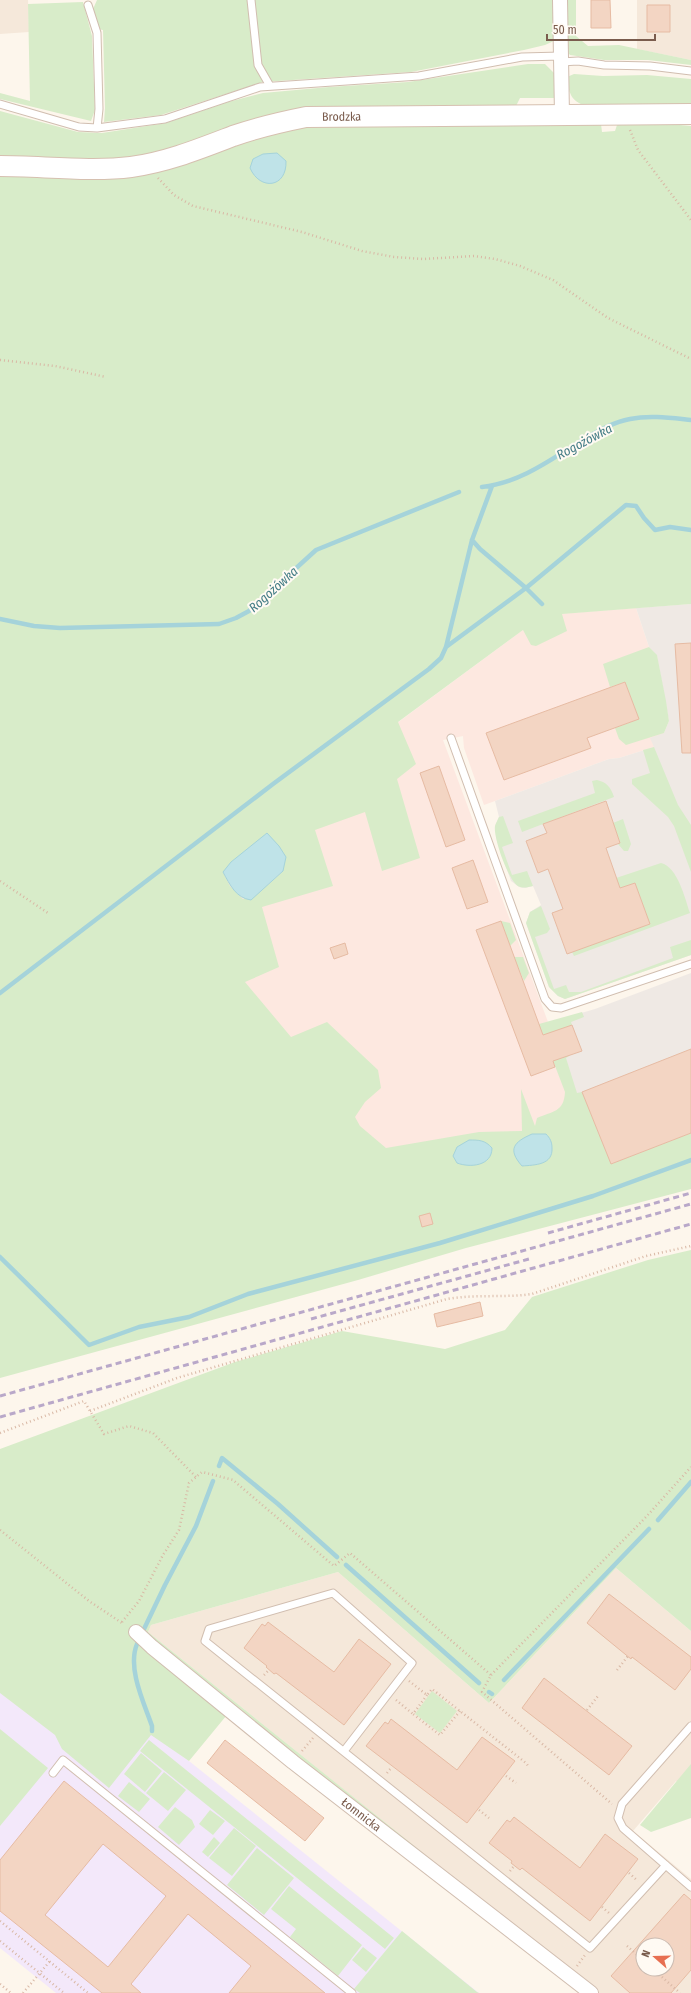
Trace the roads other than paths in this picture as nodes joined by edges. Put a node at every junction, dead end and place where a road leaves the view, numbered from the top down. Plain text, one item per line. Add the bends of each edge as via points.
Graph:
1 (251, 0) edge
2 (560, 0) edge
3 (88, 6) dead end
4 (561, 59) junction
5 (691, 71) edge
6 (270, 86) junction
7 (0, 104) edge
8 (691, 114) edge
9 (562, 115) junction
10 (98, 128) junction
11 (0, 166) edge
12 (451, 738) dead end
13 (691, 964) edge
14 (136, 1632) road end
15 (691, 1726) edge
16 (344, 1751) junction
17 (53, 1773) dead end
18 (666, 1865) junction
19 (691, 1886) edge
20 (352, 1993) edge
21 (591, 1993) edge

1 - 6 lane via 258,65
2 - 4 street
3 - 10 lane via 97,33
4 - 5 lane via 604,66 650,66
4 - 6 lane via 522,57 419,76
4 - 9 street
6 - 10 lane via 260,87 165,119
7 - 10 lane via 79,127
8 - 9 street, Brodzka
9 - 11 street, Brodzka via 306,117 233,136 177,157 131,167
12 - 13 lane via 545,999 552,1006 561,1008
14 - 21 street, Łomnicka via 292,1762
15 - 18 lane via 622,1804 618,1814 623,1828
16 - 16 lane via 412,1663 333,1593 209,1629 205,1641
16 - 18 lane via 590,1948
17 - 20 lane via 63,1760
18 - 19 lane

